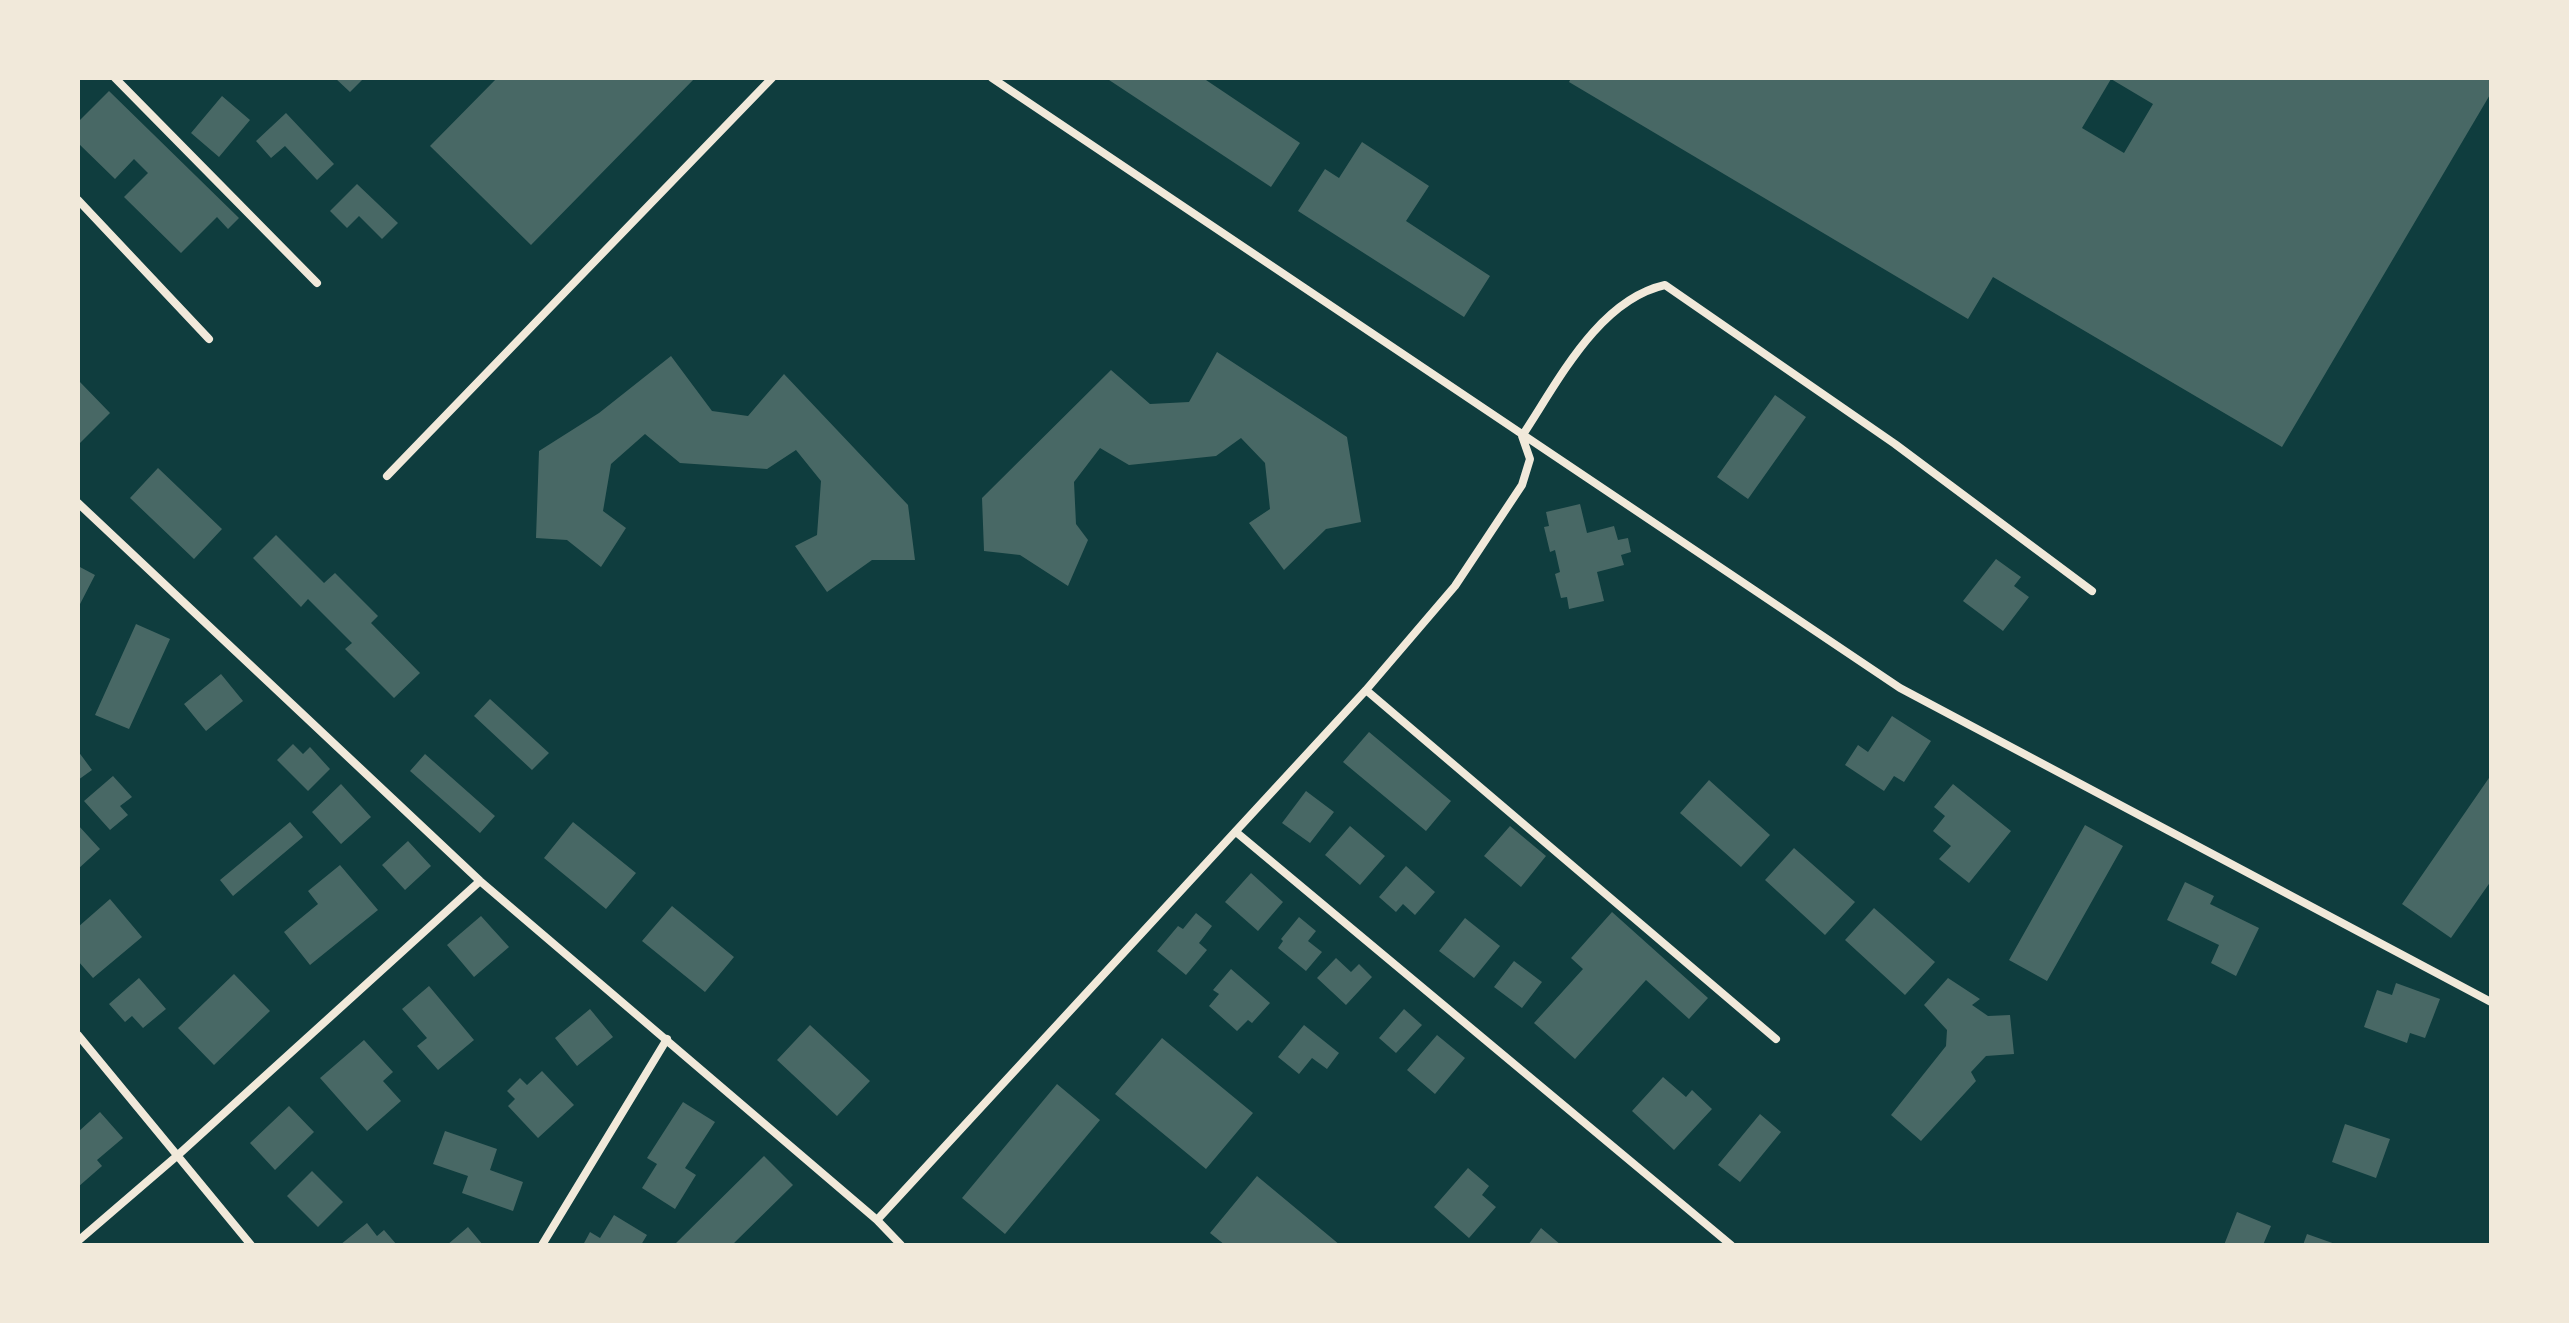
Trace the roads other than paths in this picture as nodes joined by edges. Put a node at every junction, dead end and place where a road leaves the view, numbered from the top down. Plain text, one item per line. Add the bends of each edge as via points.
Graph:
1 (115, 78) edge
2 (772, 78) edge
3 (992, 78) edge
4 (78, 200) edge
5 (317, 283) dead end
6 (209, 339) dead end
7 (1522, 436) junction
8 (387, 476) dead end
9 (78, 503) edge
10 (2092, 591) dead end
11 (1366, 690) junction
12 (1236, 832) junction
13 (480, 881) junction
14 (2490, 998) edge
15 (78, 1035) edge
16 (667, 1039) junction
17 (1776, 1039) dead end
18 (178, 1155) junction
19 (877, 1220) junction
20 (78, 1241) edge
21 (251, 1245) edge
22 (542, 1245) edge
23 (901, 1245) edge
24 (1731, 1245) edge

1 - 5 street
2 - 8 street
3 - 7 street
4 - 6 street
7 - 10 street via 1598,324 1646,289 1665,285 1895,444
7 - 11 street via 1530,459 1522,485 1455,586
7 - 14 street via 1900,688
9 - 13 street
11 - 12 street
11 - 17 street
12 - 19 street
12 - 24 street
13 - 16 street
13 - 18 street
15 - 18 street
16 - 19 street
16 - 22 street
18 - 20 street
18 - 21 street
19 - 23 street

